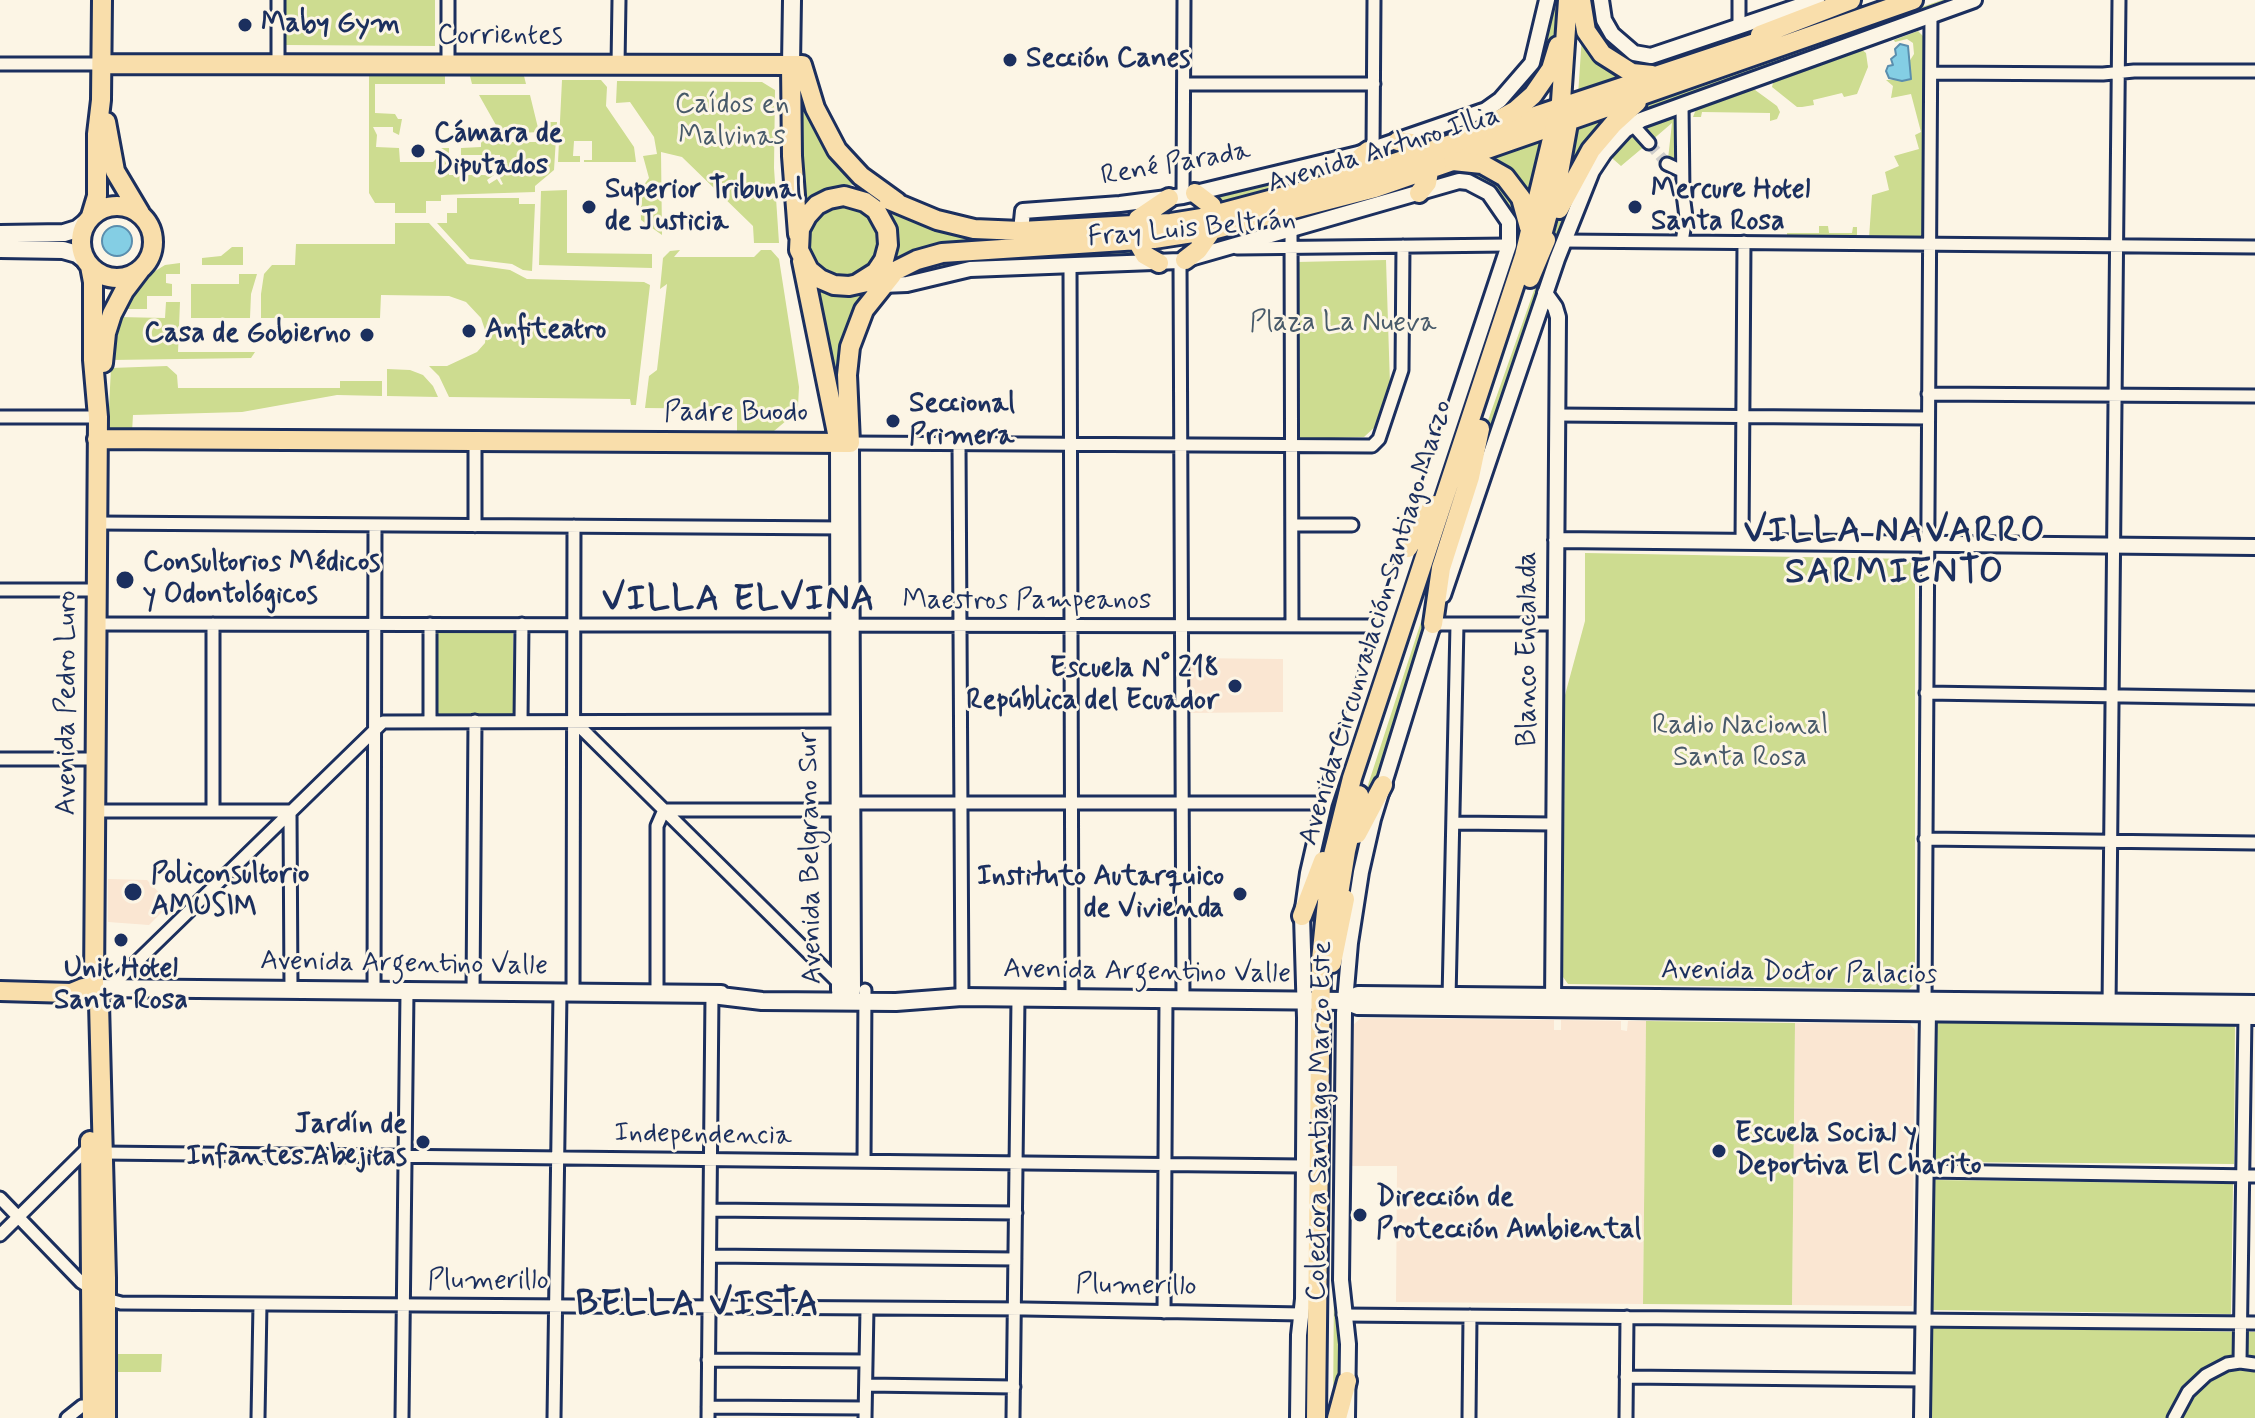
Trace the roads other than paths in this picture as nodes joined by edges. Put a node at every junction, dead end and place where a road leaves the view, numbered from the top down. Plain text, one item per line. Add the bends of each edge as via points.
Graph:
1 (102, 0) edge
2 (278, 0) edge
3 (448, 0) edge
4 (619, 0) edge
5 (792, 0) edge
6 (802, 0) edge
7 (1184, 0) edge
8 (1374, 0) edge
9 (1547, 0) edge
10 (1567, 0) edge
11 (1580, 0) edge
12 (1601, 0) edge
13 (1739, 0) edge
14 (1817, 0) edge
15 (1851, 0) edge
16 (1913, 0) edge
17 (1974, 0) edge
18 (2119, 0) edge
19 (1887, 4) edge
20 (1929, 8) edge
21 (1739, 27) junction
22 (1726, 52) junction
23 (0, 64) edge
24 (102, 64) junction
25 (278, 65) junction
26 (448, 65) junction
27 (618, 65) junction
28 (796, 65) junction
29 (1668, 70) junction
30 (2255, 71) edge
31 (2118, 72) junction
32 (1931, 73) junction
33 (1184, 84) junction
34 (1374, 84) junction
35 (101, 100) junction
36 (1682, 105) junction
37 (1564, 114) junction
38 (1639, 121) junction
39 (1398, 141) junction
40 (1460, 141) junction
41 (1649, 143) tunnel mouth
42 (1370, 151) junction
43 (1429, 161) junction
44 (1453, 161) junction
45 (1667, 164) tunnel mouth
46 (1682, 171) junction
47 (861, 176) junction
48 (1326, 185) junction
49 (1419, 193) junction
50 (1182, 195) junction
51 (844, 196) junction
52 (872, 197) junction
53 (897, 202) junction
54 (141, 215) junction
55 (89, 218) junction
56 (1213, 222) junction
57 (885, 223) junction
58 (1291, 230) junction
59 (1021, 231) junction
60 (1135, 233) junction
61 (0, 234) edge
62 (1529, 237) junction
63 (1564, 241) junction
64 (1682, 242) junction
65 (1744, 242) junction
66 (1930, 244) junction
67 (1509, 245) junction
68 (799, 246) junction
69 (1403, 246) junction
70 (2116, 246) junction
71 (1291, 247) junction
72 (2255, 247) edge
73 (1232, 248) junction
74 (0, 249) edge
75 (1183, 261) junction
76 (1159, 263) junction
77 (88, 264) junction
78 (1070, 266) junction
79 (142, 267) junction
80 (885, 274) junction
81 (1530, 278) junction
82 (1545, 293) junction
83 (1483, 380) junction
84 (1928, 394) junction
85 (2115, 395) junction
86 (2255, 396) edge
87 (1557, 415) junction
88 (0, 417) edge
89 (98, 417) junction
90 (1743, 417) junction
91 (1928, 418) junction
92 (1480, 429) junction
93 (97, 439) junction
94 (475, 441) junction
95 (844, 443) junction
96 (959, 444) junction
97 (1070, 444) junction
98 (1181, 445) junction
99 (1292, 446) junction
100 (97, 523) junction
101 (375, 525) junction
102 (1292, 525) junction
103 (1352, 525) dead end
104 (475, 526) junction
105 (574, 526) junction
106 (845, 528) junction
107 (1556, 540) junction
108 (1742, 542) junction
109 (1927, 544) junction
110 (2113, 546) junction
111 (2255, 547) edge
112 (1408, 548) junction
113 (0, 590) edge
114 (97, 590) junction
115 (96, 624) junction
116 (213, 624) junction
117 (375, 624) junction
118 (430, 624) junction
119 (522, 624) junction
120 (574, 624) junction
121 (1433, 624) junction
122 (1457, 624) junction
123 (1555, 624) junction
124 (845, 625) junction
125 (960, 626) junction
126 (1071, 626) junction
127 (1181, 626) junction
128 (1292, 626) junction
129 (1383, 626) junction
130 (1926, 693) junction
131 (2112, 696) junction
132 (2255, 698) edge
133 (1371, 719) junction
134 (430, 721) junction
135 (475, 721) junction
136 (521, 721) junction
137 (574, 721) junction
138 (845, 721) junction
139 (374, 727) junction
140 (0, 759) edge
141 (96, 759) junction
142 (1383, 785) junction
143 (961, 803) junction
144 (1072, 803) junction
145 (1182, 803) junction
146 (1324, 803) junction
147 (845, 806) junction
148 (664, 810) junction
149 (96, 811) junction
150 (213, 811) junction
151 (290, 811) junction
152 (1453, 823) junction
153 (1554, 824) junction
154 (1925, 839) junction
155 (2110, 841) junction
156 (2255, 843) edge
157 (1302, 916) junction
158 (1332, 963) junction
159 (0, 981) edge
160 (96, 988) junction
161 (291, 990) junction
162 (0, 991) edge
163 (374, 991) junction
164 (407, 992) junction
165 (473, 992) junction
166 (567, 993) junction
167 (851, 993) junction
168 (657, 994) junction
169 (712, 995) junction
170 (962, 997) junction
171 (1018, 998) junction
172 (1072, 998) junction
173 (1175, 1000) junction
174 (1325, 1001) junction
175 (1449, 1002) junction
176 (1553, 1003) junction
177 (1926, 1007) junction
178 (2109, 1009) junction
179 (2252, 1012) edge
180 (97, 1149) junction
181 (405, 1156) junction
182 (558, 1158) junction
183 (711, 1160) junction
184 (864, 1161) junction
185 (1016, 1163) junction
186 (1165, 1165) junction
187 (1303, 1166) junction
188 (1926, 1171) junction
189 (2249, 1176) edge
190 (0, 1198) edge
191 (710, 1210) junction
192 (1016, 1213) junction
193 (18, 1217) junction
194 (0, 1235) edge
195 (710, 1256) junction
196 (1015, 1259) junction
197 (100, 1294) junction
198 (260, 1304) junction
199 (403, 1305) junction
200 (556, 1306) junction
201 (709, 1307) junction
202 (867, 1308) junction
203 (1015, 1309) junction
204 (1164, 1312) junction
205 (1309, 1314) junction
206 (1343, 1315) junction
207 (1470, 1316) junction
208 (1627, 1317) junction
209 (1924, 1320) junction
210 (2240, 1323) junction
211 (2255, 1323) edge
212 (708, 1360) junction
213 (866, 1361) junction
214 (2240, 1362) junction
215 (2255, 1364) edge
216 (1626, 1377) junction
217 (1923, 1380) junction
218 (1347, 1381) junction
219 (866, 1385) junction
220 (1014, 1387) junction
221 (708, 1413) edge
222 (865, 1413) edge
223 (96, 1417) edge
224 (67, 1418) edge
225 (258, 1418) edge
226 (402, 1418) edge
227 (554, 1418) edge
228 (1013, 1418) edge
229 (1298, 1418) edge
230 (1308, 1418) edge
231 (1316, 1418) edge
232 (1327, 1418) edge
233 (1337, 1418) edge
234 (1347, 1418) edge
235 (1469, 1418) edge
236 (1626, 1418) edge
237 (1922, 1418) edge
238 (2174, 1418) edge

1 - 24 main road
2 - 25 street
3 - 26 street
4 - 27 street
5 - 28 main road
6 - 28 main road
7 - 33 street
8 - 34 street
9 - 39 street, René Parada via 1532,63 1491,107
10 - 37 main road, Avenida Circunvalación Santiago Marzo
10 - 40 main road via 1556,55 1543,82 1516,110
11 - 29 main road via 1586,31 1607,59 1638,75
11 - 37 main road, Avenida Circunvalación Santiago Marzo
12 - 29 street via 1604,20 1620,43
13 - 21 street
14 - 21 street
15 - 22 main road
16 - 19 main road, Avenida Arturo Illia
17 - 20 street
18 - 31 street
19 - 20 main road
19 - 22 main road, Avenida Arturo Illia
19 - 29 main road, Avenida Arturo Illia
20 - 32 street
20 - 36 street
21 - 29 street
22 - 29 main road, Avenida Arturo Illia
23 - 24 street
24 - 25 main road, Corrientes
24 - 35 main road
25 - 26 main road, Corrientes
26 - 27 main road, Corrientes
27 - 28 main road, Corrientes
28 - 47 main road via 827,133
28 - 68 main road, Avenida Belgrano Sur via 793,166
29 - 37 main road, Avenida Arturo Illia
29 - 81 main road via 1597,142 1569,186
30 - 31 street
31 - 32 street
31 - 70 street
32 - 66 street
33 - 34 street
33 - 50 street
34 - 42 street
35 - 54 main road via 116,174
35 - 55 main road via 97,196
36 - 38 street
36 - 46 street
37 - 40 main road, Avenida Arturo Illia
37 - 44 main road, Avenida Arturo Illia
37 - 62 main road, Avenida Circunvalación Santiago Marzo
37 - 81 main road, Avenida Circunvalación Santiago Marzo via 1556,187
38 - 41 street
38 - 63 street, Colectora Santiago Marzo Este via 1597,162
39 - 42 street, René Parada
39 - 43 main road via 1409,142
40 - 43 main road, Avenida Arturo Illia
42 - 48 main road
42 - 50 street, René Parada
43 - 44 main road, Avenida Arturo Illia
43 - 48 main road, Avenida Arturo Illia
43 - 49 main road via 1427,183
43 - 56 main road, Avenida Arturo Illia via 1364,192
44 - 62 main road via 1482,164 1508,180 1525,208
45 - 46 street
46 - 64 street
47 - 52 main road
47 - 53 main road
48 - 56 main road, Avenida Arturo Illia
49 - 58 street
49 - 67 street via 1462,181 1486,192 1509,222
50 - 56 main road via 1210,204
50 - 59 street, René Parada via 1023,211
50 - 60 main road via 1141,217
51 - 52 main road, Avenida Arturo Illia
51 - 57 main road via 871,206
51 - 68 main road, Avenida Arturo Illia via 811,210 800,229
52 - 53 main road, Avenida Arturo Illia
52 - 57 main road
53 - 59 main road, Avenida Arturo Illia via 955,226
54 - 55 main road via 119,206
54 - 79 main road via 153,241
55 - 61 main road via 64,233
55 - 77 main road via 80,238
56 - 60 main road, Avenida Arturo Illia
56 - 75 main road via 1196,252
57 - 80 main road
58 - 71 street
58 - 73 street
59 - 60 main road, Avenida Arturo Illia
60 - 76 main road via 1146,257
60 - 80 main road, Avenida Arturo Illia via 951,252
62 - 83 main road, Avenida Circunvalación Santiago Marzo
63 - 64 street
63 - 82 street, Colectora Santiago Marzo Este
64 - 65 street
65 - 66 street
65 - 90 street
66 - 70 street
66 - 84 street
67 - 69 street, Fray Luis Beltrán
67 - 112 street, Colectora Santiago Marzo Este
68 - 80 main road, Avenida Arturo Illia via 809,270 834,285
68 - 95 main road, Avenida Belgrano Sur
69 - 71 street, Fray Luis Beltrán
69 - 99 street, Padre Buodo via 1402,370 1375,444
70 - 72 street
70 - 85 street
71 - 73 street, Fray Luis Beltrán
71 - 99 street
73 - 75 street, Fray Luis Beltrán
74 - 77 main road via 68,250
75 - 76 street, Fray Luis Beltrán
75 - 98 street
76 - 78 street, Fray Luis Beltrán
77 - 79 main road via 99,274 116,278
77 - 89 main road, Avenida Pedro Luro
78 - 80 street, Fray Luis Beltrán via 965,270 907,284
78 - 97 street
79 - 89 main road, Avenida Pedro Luro via 109,323
80 - 95 main road, Avenida Belgrano Sur via 856,327
81 - 92 main road, Avenida Circunvalación Santiago Marzo
82 - 87 street, Blanco Encalada via 1558,317
82 - 121 street, Colectora Santiago Marzo Este
83 - 112 main road via 1463,416 1431,509
83 - 133 main road, Avenida Circunvalación Santiago Marzo
84 - 85 street
84 - 91 street
85 - 86 street
85 - 110 street
87 - 90 street
87 - 107 street, Blanco Encalada
88 - 89 street
89 - 93 main road, Avenida Pedro Luro
90 - 91 street
90 - 108 street
91 - 109 street
92 - 121 main road via 1441,568
92 - 158 main road, Avenida Circunvalación Santiago Marzo via 1355,810
93 - 94 main road, Padre Buodo
93 - 100 main road, Avenida Pedro Luro
94 - 95 main road, Padre Buodo
94 - 104 street
95 - 96 street, Padre Buodo
95 - 106 main road, Avenida Belgrano Sur
96 - 97 street, Padre Buodo
96 - 125 street
97 - 98 street, Padre Buodo
97 - 126 street
98 - 99 street, Padre Buodo
98 - 127 street
99 - 102 street
100 - 101 street
100 - 114 main road, Avenida Pedro Luro
101 - 104 street
101 - 117 street
102 - 103 street
102 - 128 street
104 - 105 street
105 - 106 street
105 - 120 street
106 - 124 main road, Avenida Belgrano Sur
107 - 108 street
107 - 123 street, Blanco Encalada
108 - 109 street
109 - 110 street
109 - 130 street
110 - 111 street
110 - 131 street
112 - 129 street, Colectora Santiago Marzo Este
113 - 114 street
114 - 115 main road, Avenida Pedro Luro
115 - 116 street, Maestros Pampeanos
115 - 141 main road, Avenida Pedro Luro
116 - 117 street, Maestros Pampeanos
116 - 150 street
117 - 118 street, Maestros Pampeanos
117 - 139 street
118 - 119 street, Maestros Pampeanos
118 - 134 street
119 - 120 street, Maestros Pampeanos
119 - 136 street
120 - 124 street, Maestros Pampeanos
120 - 137 street
121 - 122 street
121 - 142 street, Colectora Santiago Marzo Este
122 - 123 street
122 - 152 street
123 - 153 street, Blanco Encalada
124 - 125 street, Maestros Pampeanos
124 - 138 main road, Avenida Belgrano Sur
125 - 126 street, Maestros Pampeanos
125 - 143 street
126 - 127 street, Maestros Pampeanos
126 - 144 street
127 - 128 street, Maestros Pampeanos
127 - 145 street
128 - 129 street, Maestros Pampeanos
129 - 146 street, Colectora Santiago Marzo Este
130 - 131 street
130 - 154 street
131 - 132 street
131 - 155 street
133 - 157 main road via 1347,767 1323,862
133 - 174 main road, Avenida Circunvalación Santiago Marzo via 1331,863 1322,928
134 - 135 street
134 - 139 street via 385,721
135 - 136 street
135 - 165 street
136 - 137 street
137 - 138 street
137 - 148 street
137 - 166 street
138 - 147 main road, Avenida Belgrano Sur
139 - 151 street
139 - 163 street
140 - 141 street
141 - 149 main road, Avenida Pedro Luro
142 - 158 main road via 1355,840
142 - 174 street, Colectora Santiago Marzo Este
143 - 144 street
143 - 147 street
143 - 170 street
144 - 145 street
144 - 172 street
145 - 146 street
145 - 173 street
146 - 157 street, Colectora Santiago Marzo Este
147 - 148 street
147 - 167 main road, Avenida Belgrano Sur
148 - 167 street
148 - 168 street via 657,823
149 - 150 street
149 - 160 main road, Avenida Pedro Luro
150 - 151 street
151 - 160 street via 126,976
151 - 161 street
152 - 153 street
152 - 175 street
153 - 176 street, Blanco Encalada
154 - 155 street
154 - 177 street
155 - 156 street
155 - 178 street
157 - 174 street, Colectora Santiago Marzo Este
158 - 174 main road, Avenida Circunvalación Santiago Marzo
159 - 160 main road
160 - 161 main road, Avenida Argentino Valle
160 - 162 main road via 71,993
160 - 180 main road, Avenida Pedro Luro via 88,1003
161 - 163 main road, Avenida Argentino Valle
163 - 164 main road, Avenida Argentino Valle
164 - 165 main road, Avenida Argentino Valle
164 - 181 street
165 - 166 main road, Avenida Argentino Valle
166 - 168 main road, Avenida Argentino Valle
166 - 182 street
167 - 169 main road, Avenida Argentino Valle via 749,990
167 - 170 main road, Avenida Argentino Valle via 913,991
167 - 184 street
168 - 169 main road, Avenida Argentino Valle
169 - 183 street
170 - 171 main road, Avenida Argentino Valle
171 - 172 main road, Avenida Argentino Valle
171 - 185 street
172 - 173 main road, Avenida Argentino Valle
173 - 174 main road, Avenida Argentino Valle
173 - 186 street
174 - 175 main road, Avenida Doctor Palacios via 1358,995
174 - 187 street, Colectora Santiago Marzo Este
174 - 205 main road, Avenida Circunvalación Santiago Marzo
174 - 206 street, Colectora Santiago Marzo Este
174 - 232 main road, Avenida Circunvalación Santiago Marzo
175 - 176 main road, Avenida Doctor Palacios
176 - 177 main road, Avenida Doctor Palacios
177 - 178 main road, Avenida Doctor Palacios
177 - 188 street
178 - 179 main road, Avenida Doctor Palacios
179 - 189 street
180 - 181 street, Independencia
180 - 193 street
180 - 197 main road, Avenida Pedro Luro
181 - 182 street, Independencia
181 - 199 street
182 - 183 street, Independencia
182 - 200 street
183 - 184 street, Independencia
183 - 191 street
184 - 185 street, Independencia
185 - 186 street, Independencia
185 - 192 street
186 - 187 street, Independencia
186 - 204 street
187 - 205 street, Colectora Santiago Marzo Este
188 - 189 street
188 - 209 street
189 - 210 street
190 - 193 street
191 - 192 street
191 - 195 street
192 - 196 street
193 - 194 street
193 - 197 street via 78,1279
195 - 196 street
195 - 201 street
196 - 203 street
197 - 198 street, Plumerillo via 123,1303
197 - 223 main road, Avenida Pedro Luro
198 - 199 street, Plumerillo
198 - 225 street
199 - 200 street, Plumerillo
199 - 226 street
200 - 201 street, Plumerillo
200 - 227 street
201 - 202 street, Plumerillo
201 - 212 street
202 - 203 street, Plumerillo
202 - 213 street
203 - 204 street, Plumerillo
203 - 220 street
204 - 205 street, Plumerillo
205 - 229 street, Colectora Santiago Marzo Este
205 - 230 main road
205 - 231 main road, Avenida Circunvalación Santiago Marzo
206 - 207 street
206 - 218 street, Colectora Santiago Marzo Este
207 - 208 street
207 - 235 street
208 - 209 street
208 - 216 street
209 - 210 street
209 - 217 street
210 - 211 street
210 - 214 street
212 - 213 street
212 - 221 street
213 - 219 street
214 - 215 street
214 - 238 street via 2216,1369 2196,1383
216 - 217 street
216 - 236 street
217 - 237 street
218 - 233 main road
218 - 234 street, Colectora Santiago Marzo Este
219 - 220 street
219 - 222 street
220 - 228 street
221 - 222 street
223 - 224 street via 82,1406

